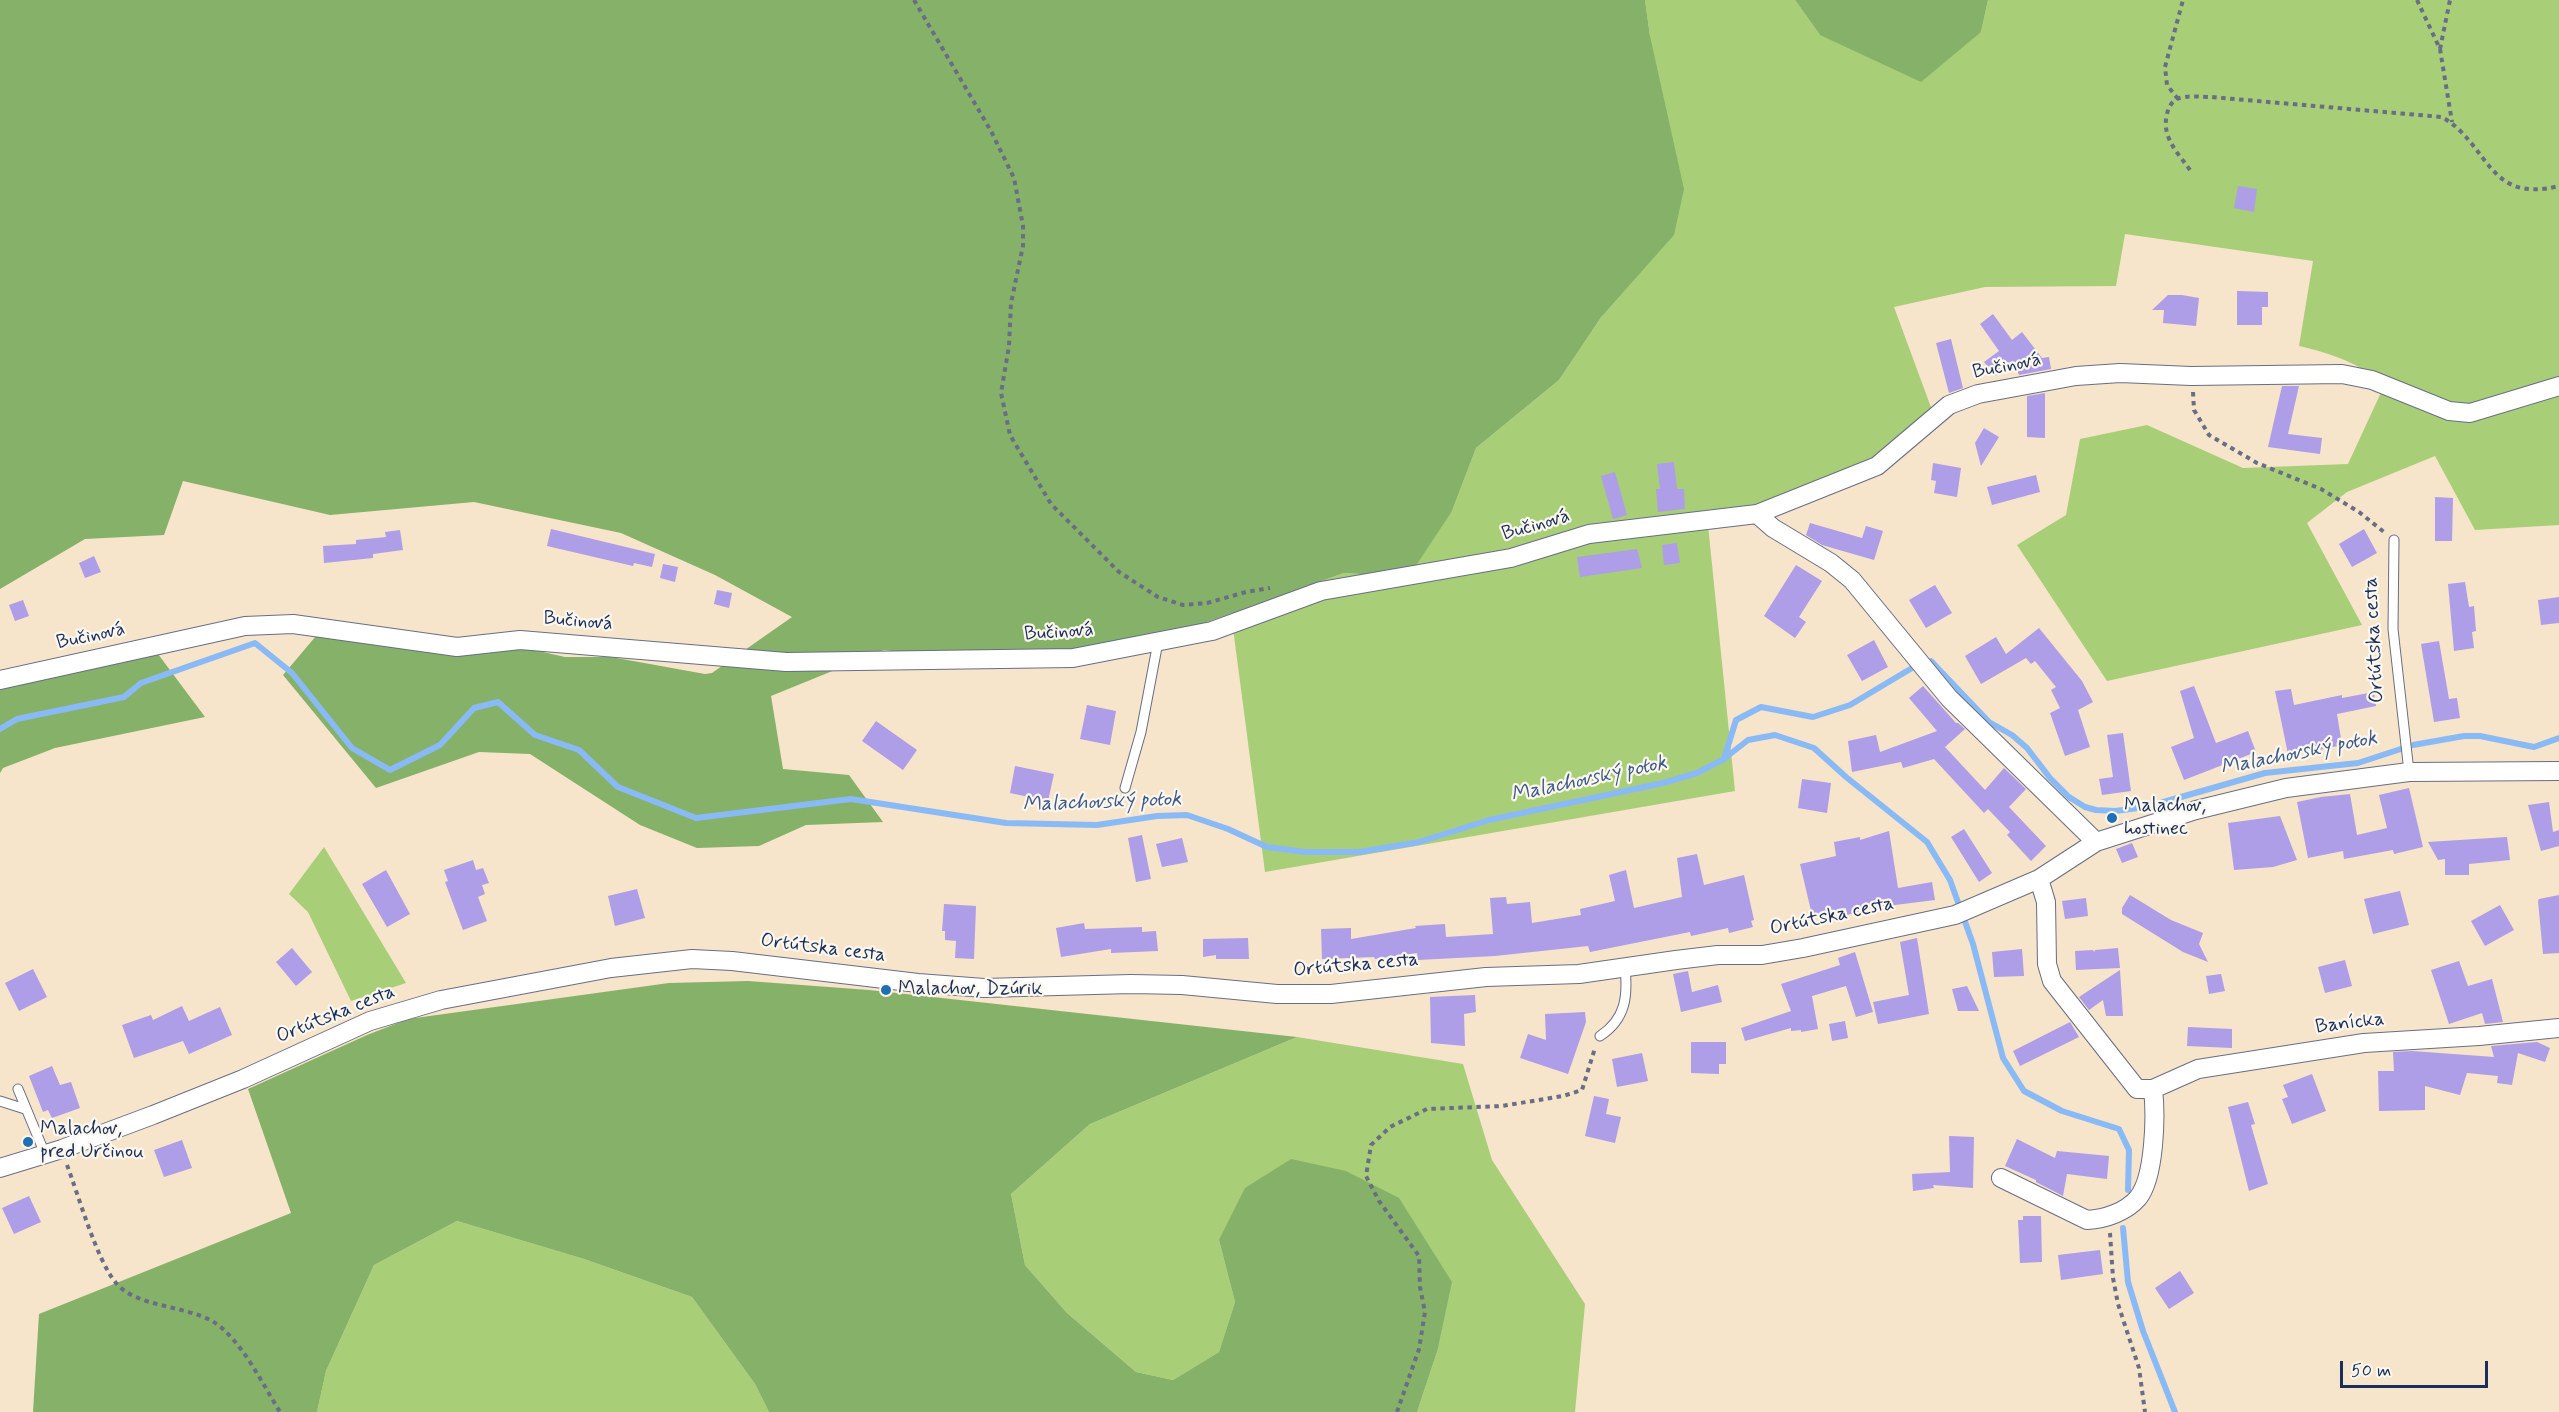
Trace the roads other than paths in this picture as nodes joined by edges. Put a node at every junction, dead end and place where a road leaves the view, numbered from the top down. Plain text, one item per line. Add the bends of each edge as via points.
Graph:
1 (2559, 386) edge
2 (1757, 514) junction
3 (2394, 540) road end
4 (1158, 642) junction
5 (0, 680) edge
6 (2408, 767) junction
7 (2555, 771) edge
8 (1125, 788) dead end
9 (2559, 789) edge
10 (2096, 842) junction
11 (2039, 879) junction
12 (1625, 967) junction
13 (2559, 1028) edge
14 (1600, 1036) road end
15 (18, 1089) dead end
16 (2153, 1089) junction
17 (0, 1101) edge
18 (25, 1109) junction
19 (54, 1152) junction
20 (0, 1168) edge
21 (2001, 1178) dead end

1 - 2 street, Bučinová via 2470,413 2449,411 2373,380 2342,374 2076,376 1977,394 1949,405 1877,466
2 - 4 street, Bučinová via 1589,534 1511,558 1321,591 1212,631
2 - 10 street via 1852,580 1967,717
3 - 6 lane, Ortútska cesta via 2392,628
4 - 5 street, Bučinová via 1073,658 786,662 520,640 456,647 293,624 245,626
4 - 8 lane via 1141,732
6 - 7 street, Ortútska cesta
6 - 10 street, Ortútska cesta via 2286,788 2196,810
7 - 9 street, Ortútska cesta
10 - 11 street, Ortútska cesta
11 - 12 street, Ortútska cesta via 1962,912 1803,948
11 - 16 street via 2046,902 2047,964 2052,981 2132,1085
12 - 14 lane via 1626,1004 1620,1017
12 - 19 street, Ortútska cesta via 1579,974 1450,980 1331,994 1277,994 1182,985 984,988 732,961 652,963 406,1009 370,1021 233,1083
13 - 16 street, Banícka via 2364,1043 2198,1069
15 - 18 lane
16 - 21 street via 2156,1114 2147,1177 2131,1205 2100,1220 2087,1220
17 - 18 lane
18 - 19 lane
19 - 20 street, Ortútska cesta

